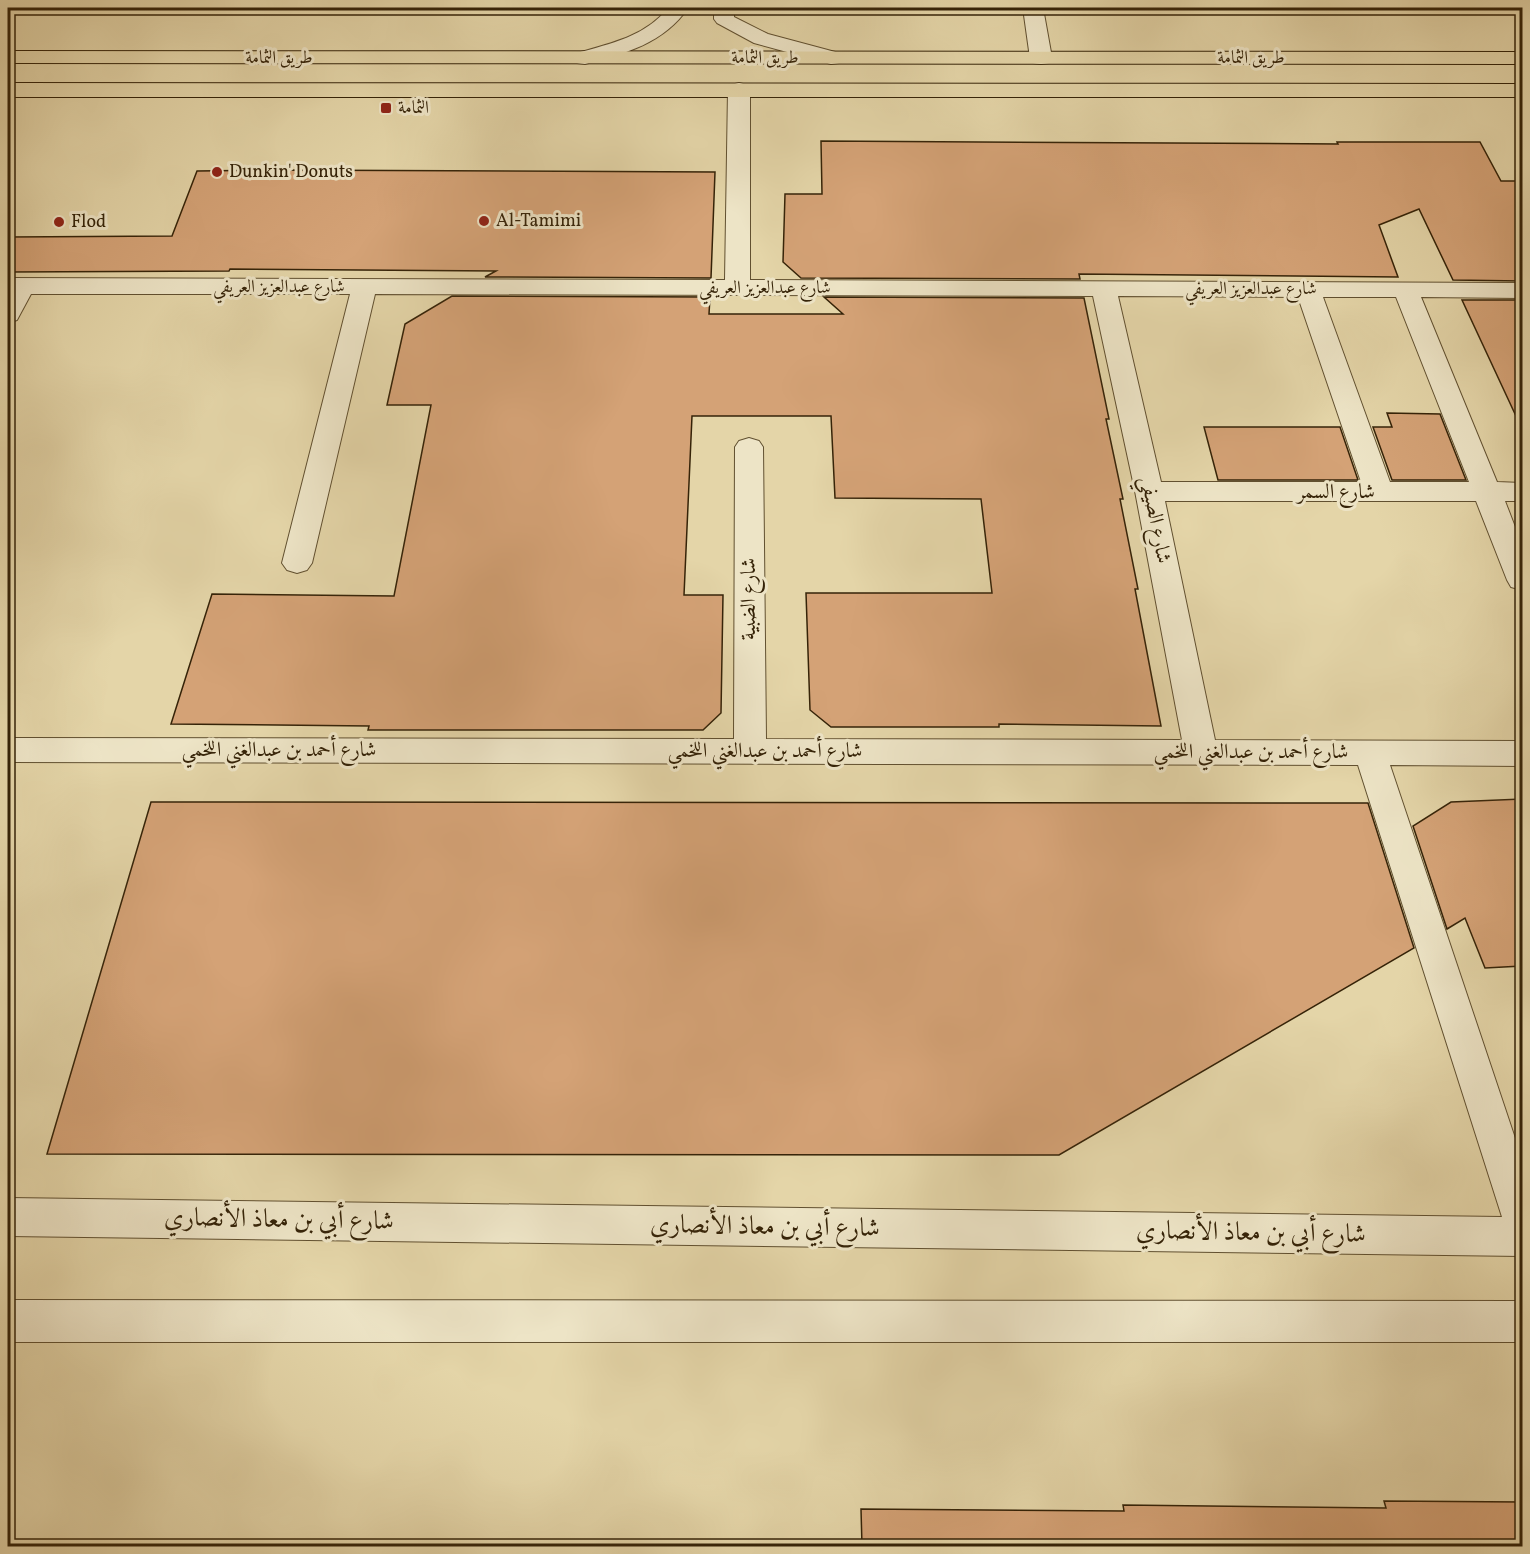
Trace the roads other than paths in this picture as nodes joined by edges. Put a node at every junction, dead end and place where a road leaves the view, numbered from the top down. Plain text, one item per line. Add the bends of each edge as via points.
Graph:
1 (678, 8) edge
2 (724, 8) edge
3 (1033, 8) edge
4 (8, 57) edge
5 (585, 58) junction
6 (831, 58) junction
7 (1041, 58) junction
8 (1522, 58) edge
9 (8, 90) edge
10 (739, 90) junction
11 (1522, 91) edge
12 (15, 286) edge
13 (364, 287) junction
14 (737, 288) junction
15 (1104, 289) junction
16 (1308, 289) junction
17 (1405, 289) junction
18 (1522, 290) edge
19 (8, 315) edge
20 (749, 447) dead end
21 (1149, 491) junction
22 (1379, 492) junction
23 (1487, 492) junction
24 (1522, 492) edge
25 (297, 562) dead end
26 (1522, 579) edge
27 (8, 750) edge
28 (750, 751) junction
29 (1201, 752) junction
30 (1370, 753) junction
31 (1522, 753) edge
32 (8, 1217) edge
33 (1522, 1217) edge
34 (1522, 1237) edge
35 (8, 1321) edge
36 (1522, 1322) edge

1 - 5 street via 660,30
2 - 6 street via 724,19 734,27
3 - 7 street
4 - 5 main road, طريق الثمامة
5 - 6 main road, طريق الثمامة
6 - 7 main road, طريق الثمامة
7 - 8 main road, طريق الثمامة
9 - 10 main road, طريق الثمامة
10 - 11 main road, طريق الثمامة
10 - 14 street
12 - 13 street, شارع عبدالعزيز العريفي
12 - 19 street
13 - 14 street, شارع عبدالعزيز العريفي
13 - 25 street
14 - 15 street, شارع عبدالعزيز العريفي
15 - 16 street, شارع عبدالعزيز العريفي
15 - 21 street, شارع الصيفي
16 - 17 street, شارع عبدالعزيز العريفي
16 - 22 street
17 - 18 street, شارع عبدالعزيز العريفي
17 - 23 street
20 - 28 street, شارع الضبية
21 - 22 street, شارع السمر
21 - 29 street, شارع الصيفي
22 - 23 street, شارع السمر
23 - 24 street, شارع السمر
23 - 26 street
27 - 28 street, شارع أحمد بن عبدالغني اللخمي
28 - 29 street, شارع أحمد بن عبدالغني اللخمي
29 - 30 street, شارع أحمد بن عبدالغني اللخمي
30 - 31 street, شارع أحمد بن عبدالغني اللخمي
30 - 33 street
32 - 34 street, شارع أبي بن معاذ الأنصاري
35 - 36 street

